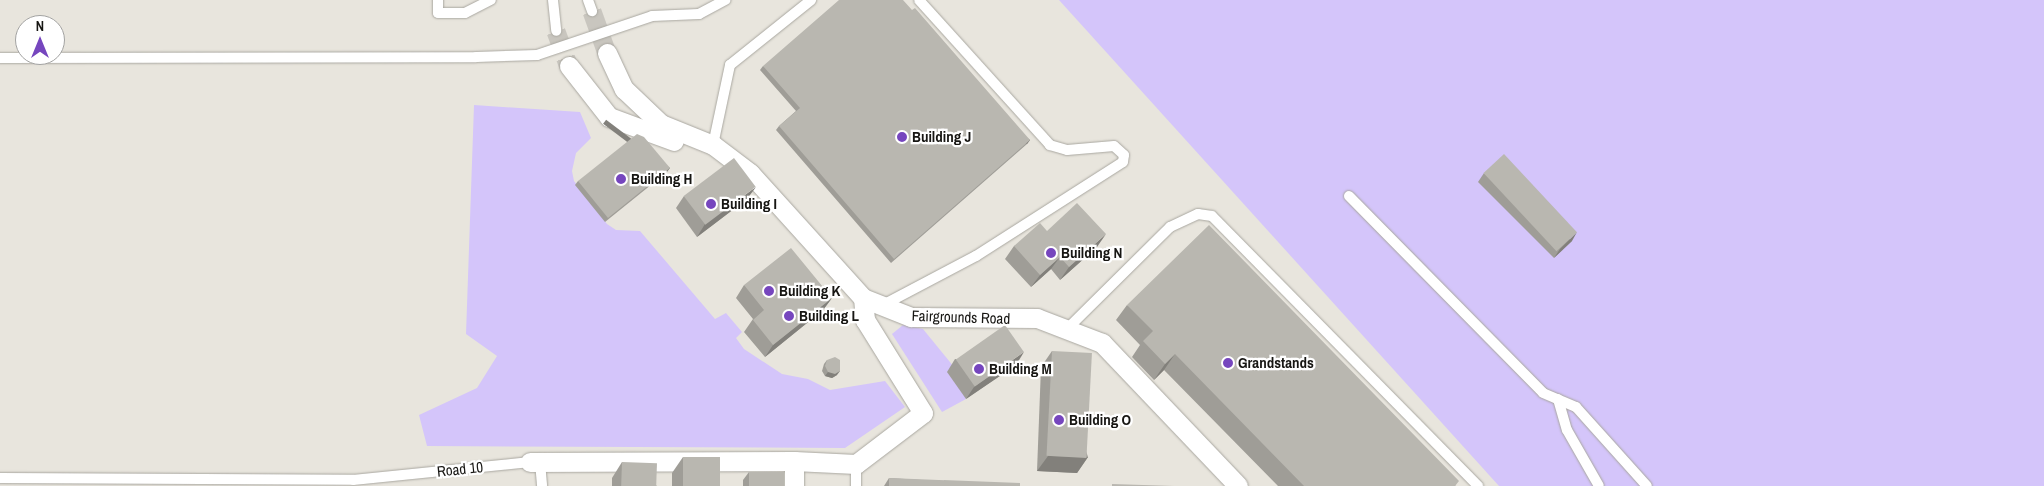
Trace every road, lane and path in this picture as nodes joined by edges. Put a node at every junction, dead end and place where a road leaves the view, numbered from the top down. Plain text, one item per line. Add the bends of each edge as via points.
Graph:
1 (438, 0) edge
2 (491, 0) edge
3 (553, 0) edge
4 (588, 0) edge
5 (724, 0) edge
6 (811, 0) edge
7 (919, 0) edge
8 (592, 11) tunnel mouth
9 (556, 31) tunnel mouth
10 (606, 53) tunnel mouth
11 (0, 58) edge
12 (569, 66) tunnel mouth
13 (713, 145) junction
14 (1349, 196) dead end
15 (863, 298) junction
16 (883, 306) junction
17 (1067, 329) junction
18 (1558, 399) junction
19 (794, 461) junction
20 (535, 462) junction
21 (856, 464) junction
22 (0, 478) edge
23 (542, 486) edge
24 (794, 486) edge
25 (856, 486) edge
26 (1238, 486) edge
27 (1478, 486) edge
28 (1599, 486) edge
29 (1647, 486) edge

1 - 2 lane via 438,13 465,13
3 - 9 lane
4 - 8 lane
5 - 11 lane via 699,14 652,16 537,54 476,58
6 - 13 lane via 730,65
7 - 16 lane via 1050,145 1067,150 1114,146 1124,155 1123,162 976,256
10 - 13 street, Fairgrounds Road via 624,89 661,124
12 - 13 street via 609,117 674,141
13 - 15 street, Fairgrounds Road via 750,173
14 - 18 lane via 1543,393
15 - 16 street, Fairgrounds Road
15 - 21 street via 866,320 923,413
16 - 17 street, Fairgrounds Road via 911,318 1037,318
17 - 26 street, Fairgrounds Road via 1102,343
17 - 27 lane via 1170,227 1198,214 1212,216
18 - 28 lane via 1567,430
18 - 29 lane via 1576,407
19 - 20 street
19 - 21 street
19 - 24 street
20 - 22 lane, Road 10 via 353,480
20 - 23 lane
21 - 25 lane

